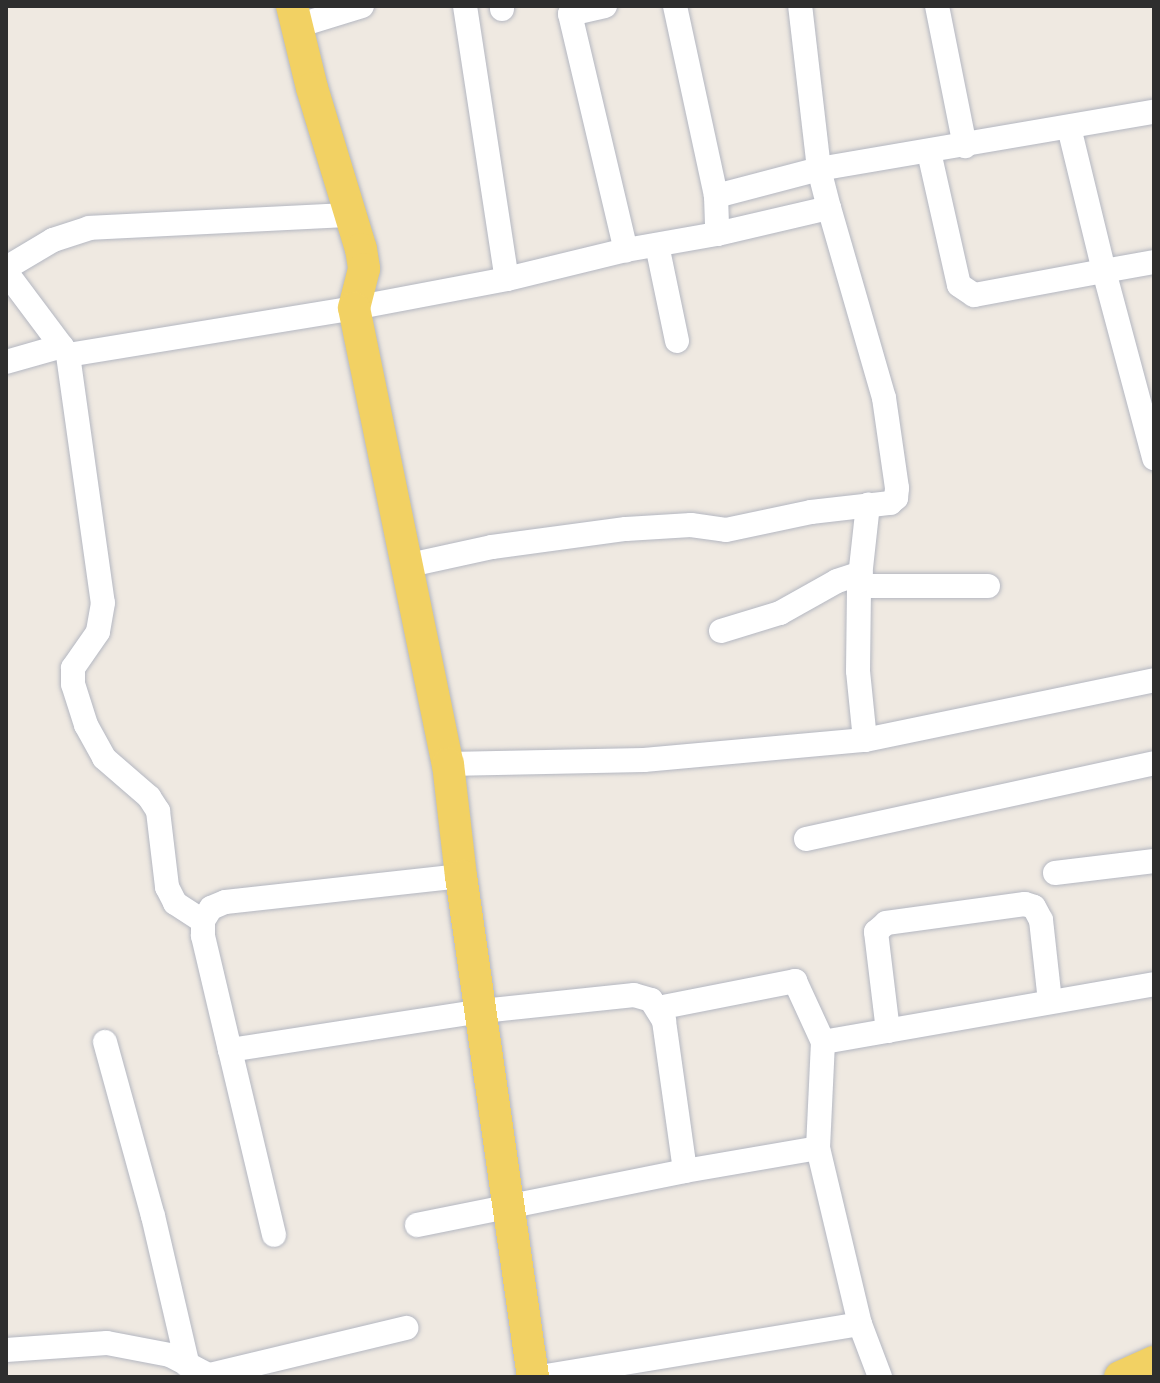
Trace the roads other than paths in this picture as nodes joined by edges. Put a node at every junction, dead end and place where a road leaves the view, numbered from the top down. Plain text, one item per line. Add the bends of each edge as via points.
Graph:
1 (362, 6) edge
2 (465, 6) edge
3 (605, 6) edge
4 (675, 6) edge
5 (800, 6) edge
6 (937, 6) edge
7 (294, 16) edge
8 (1154, 112) edge
9 (1069, 127) junction
10 (965, 146) junction
11 (929, 152) junction
12 (819, 169) junction
13 (716, 196) junction
14 (829, 208) junction
15 (350, 215) junction
16 (717, 234) junction
17 (657, 245) junction
18 (626, 250) junction
19 (1154, 262) edge
20 (6, 270) edge
21 (1104, 271) junction
22 (507, 279) junction
23 (354, 308) junction
24 (677, 341) dead end
25 (65, 350) junction
26 (6, 362) edge
27 (1154, 458) edge
28 (868, 504) junction
29 (405, 566) junction
30 (860, 580) junction
31 (988, 586) dead end
32 (721, 631) dead end
33 (1154, 680) edge
34 (865, 740) junction
35 (1154, 763) edge
36 (448, 764) junction
37 (806, 839) dead end
38 (1154, 861) edge
39 (1055, 873) dead end
40 (461, 876) junction
41 (203, 921) junction
42 (1154, 984) edge
43 (1050, 1002) junction
44 (658, 1008) junction
45 (482, 1011) junction
46 (888, 1031) junction
47 (105, 1042) dead end
48 (823, 1042) junction
49 (230, 1050) junction
50 (818, 1148) junction
51 (685, 1171) junction
52 (508, 1205) junction
53 (417, 1225) dead end
54 (274, 1235) dead end
55 (860, 1324) junction
56 (406, 1328) dead end
57 (6, 1350) edge
58 (1154, 1362) edge
59 (203, 1373) edge
60 (533, 1377) edge
61 (541, 1377) edge
62 (880, 1377) edge
63 (1120, 1377) edge

1 - 7 street
2 - 22 street
3 - 18 street via 570,14
4 - 13 street
5 - 12 street
6 - 10 street
7 - 15 main road
8 - 9 street
9 - 10 street
9 - 21 street
10 - 11 street
11 - 12 street
11 - 21 street via 955,270 966,292 974,295
12 - 13 street
12 - 14 street
13 - 16 street
14 - 16 street
14 - 28 street via 884,398 897,488 890,503
15 - 20 street via 89,228 53,240
15 - 23 main road via 364,269
16 - 17 street
17 - 18 street
17 - 24 street
18 - 22 street
19 - 21 street
20 - 25 street
21 - 27 street
22 - 23 street
23 - 25 street
23 - 29 main road
25 - 26 street
25 - 41 street via 103,603 98,632 73,668 73,684 104,758 158,811 167,887 175,903
28 - 29 street via 726,530 677,526 506,545
28 - 30 street
29 - 36 main road
30 - 31 street
30 - 32 street via 837,581 789,609
30 - 34 street via 858,671
33 - 34 street
34 - 36 street via 644,760
35 - 37 street
36 - 40 main road
38 - 39 street
40 - 41 street via 225,902 211,908
40 - 45 main road
41 - 49 street
42 - 43 street
43 - 46 street
43 - 46 street via 1041,920 1034,907 886,923 876,932
44 - 45 street via 634,995
44 - 48 street via 795,981
44 - 51 street
45 - 49 street
45 - 52 main road
46 - 48 street
47 - 59 street
48 - 50 street
49 - 54 street
50 - 51 street
50 - 55 street
51 - 52 street
52 - 53 street
52 - 60 main road
55 - 61 street
55 - 62 street
56 - 59 street
57 - 59 street via 107,1343 170,1355
58 - 63 main road

